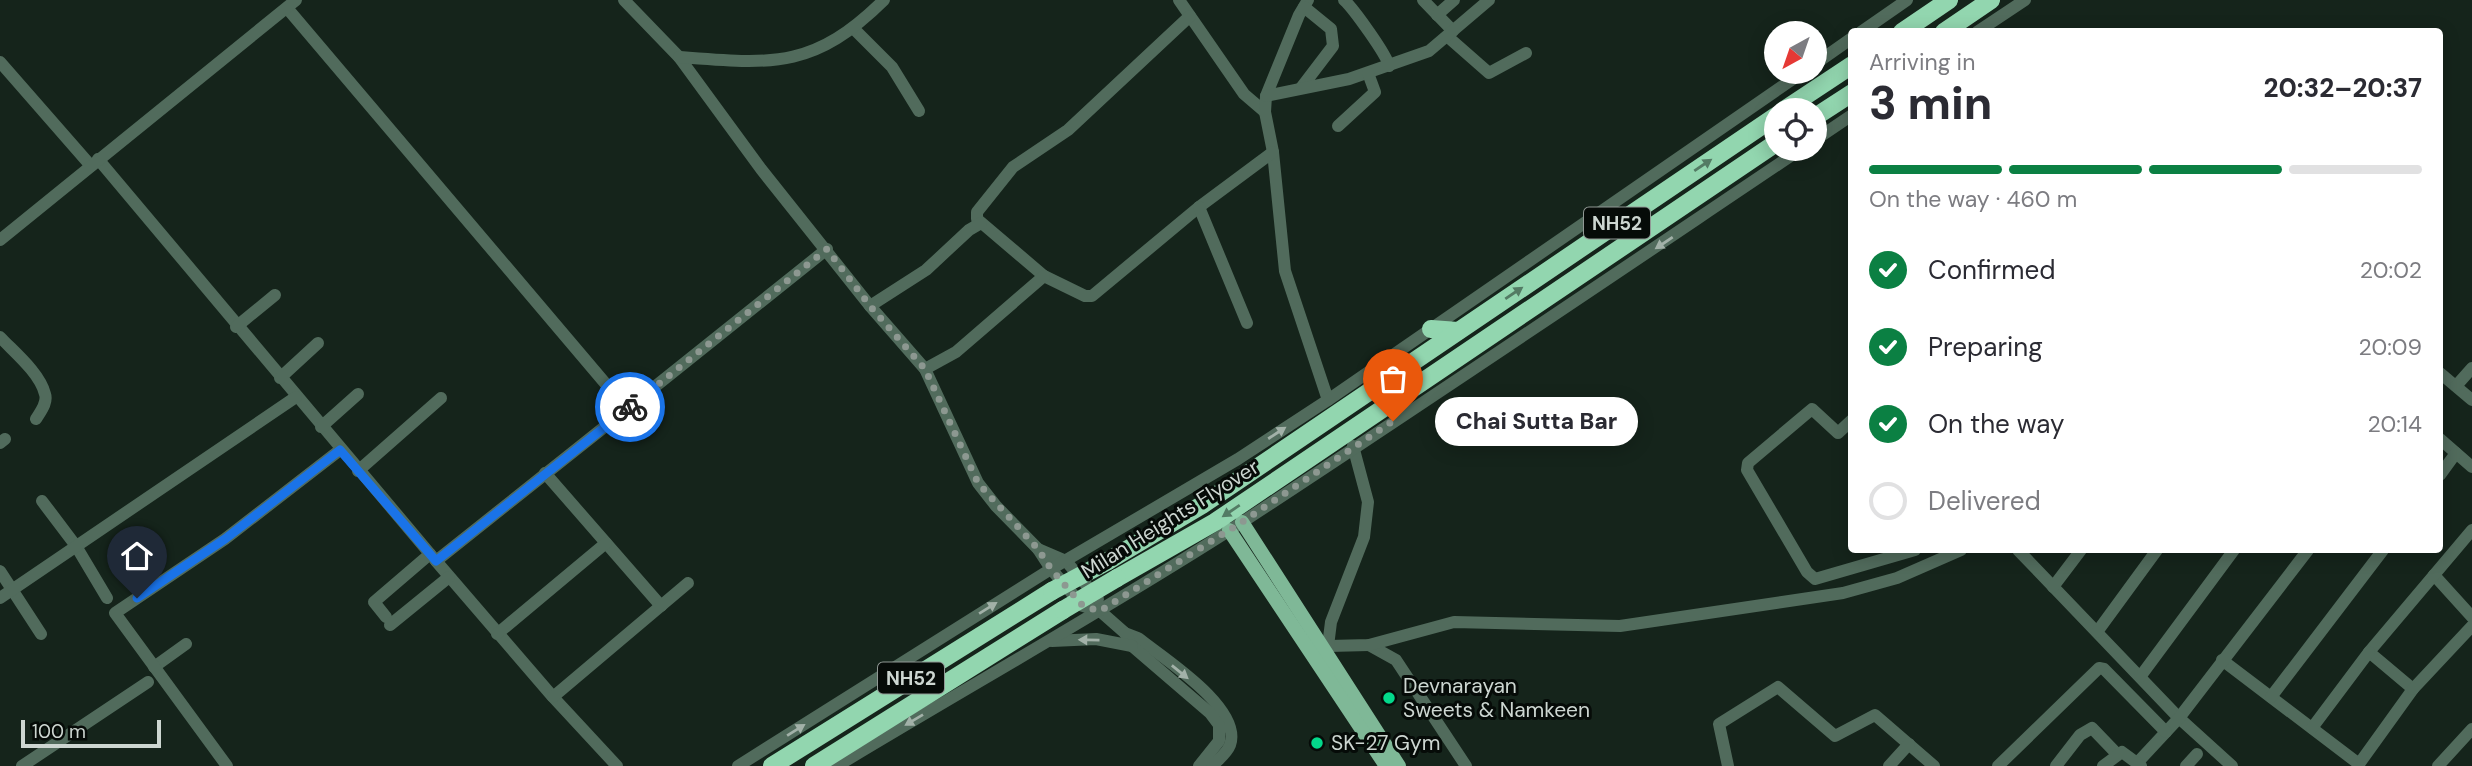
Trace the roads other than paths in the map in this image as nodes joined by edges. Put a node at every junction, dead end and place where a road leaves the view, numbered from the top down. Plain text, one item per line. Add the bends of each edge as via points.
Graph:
1 (624, 0) edge
2 (884, 0) edge
3 (1179, 0) edge
4 (1344, 0) edge
5 (1423, 0) edge
6 (1454, 0) edge
7 (1489, 0) edge
8 (1907, 0) edge
9 (1949, 0) edge
10 (1991, 0) edge
11 (2025, 0) edge
12 (292, 4) edge
13 (1306, 4) edge
14 (1437, 15) junction
15 (1190, 16) junction
16 (1867, 28) edge
17 (1908, 28) edge
18 (1950, 28) edge
19 (1983, 28) edge
20 (855, 29) junction
21 (1450, 34) junction
22 (1848, 41) edge
23 (1526, 53) dead end
24 (1827, 56) edge
25 (679, 57) junction
26 (0, 62) edge
27 (1389, 66) junction
28 (1848, 68) edge
29 (1368, 73) junction
30 (1786, 84) edge
31 (1301, 88) junction
32 (1266, 96) junction
33 (1848, 96) edge
34 (1802, 98) edge
35 (1827, 109) edge
36 (919, 111) dead end
37 (1265, 112) junction
38 (1848, 118) edge
39 (1764, 124) edge
40 (1338, 126) dead end
41 (1827, 132) edge
42 (1764, 151) edge
43 (1273, 152) junction
44 (1782, 161) edge
45 (94, 162) junction
46 (1199, 207) junction
47 (981, 223) junction
48 (0, 240) edge
49 (827, 249) junction
50 (1044, 276) junction
51 (275, 295) dead end
52 (870, 306) junction
53 (1247, 323) dead end
54 (236, 327) junction
55 (1431, 329) junction
56 (1458, 331) junction
57 (0, 337) edge
58 (317, 343) dead end
59 (1468, 362) junction
60 (2472, 368) edge
61 (925, 369) junction
62 (280, 378) junction
63 (2443, 378) edge
64 (2456, 386) junction
65 (358, 394) dead end
66 (296, 397) junction
67 (441, 398) dead end
68 (1328, 400) junction
69 (2472, 400) edge
70 (627, 409) junction
71 (36, 419) dead end
72 (1848, 424) edge
73 (321, 426) junction
74 (2443, 442) edge
75 (1353, 446) junction
76 (340, 450) junction
77 (2456, 453) junction
78 (2472, 467) edge
79 (358, 471) junction
80 (2443, 471) edge
81 (545, 472) junction
82 (42, 501) dead end
83 (1236, 526) junction
84 (2472, 530) edge
85 (607, 543) junction
86 (76, 546) junction
87 (1038, 549) junction
88 (1903, 553) edge
89 (1913, 553) edge
90 (1954, 553) edge
91 (2021, 553) edge
92 (2079, 553) edge
93 (2155, 553) edge
94 (2232, 553) edge
95 (2306, 553) edge
96 (2381, 553) edge
97 (433, 557) junction
98 (1066, 561) junction
99 (1866, 566) junction
100 (1919, 568) junction
101 (1051, 569) junction
102 (0, 571) edge
103 (2434, 575) junction
104 (449, 577) junction
105 (688, 583) dead end
106 (1872, 585) junction
107 (2053, 587) junction
108 (12, 590) junction
109 (0, 598) edge
110 (107, 598) dead end
111 (661, 606) junction
112 (1100, 611) junction
113 (2472, 618) edge
114 (2472, 625) edge
115 (2097, 632) junction
116 (1125, 633) junction
117 (41, 634) dead end
118 (497, 634) junction
119 (1046, 642) junction
120 (186, 644) dead end
121 (1369, 645) junction
122 (1132, 646) junction
123 (2369, 652) junction
124 (1325, 655) junction
125 (2222, 660) junction
126 (154, 667) junction
127 (2140, 677) junction
128 (148, 682) dead end
129 (2413, 690) junction
130 (553, 697) junction
131 (2271, 697) junction
132 (2179, 718) junction
133 (2312, 728) junction
134 (2472, 729) edge
135 (2166, 732) junction
136 (1909, 744) junction
137 (2117, 754) junction
138 (2197, 754) dead end
139 (2139, 764) edge
140 (2360, 765) edge
141 (22, 766) edge
142 (227, 766) edge
143 (617, 766) edge
144 (738, 766) edge
145 (772, 766) edge
146 (814, 766) edge
147 (837, 766) edge
148 (1199, 766) edge
149 (1212, 766) edge
150 (1386, 766) edge
151 (1399, 766) edge
152 (1466, 766) edge
153 (1728, 766) edge
154 (1889, 766) edge
155 (1934, 766) edge
156 (1998, 766) edge
157 (2056, 766) edge
158 (2103, 766) edge
159 (2186, 766) edge
160 (2232, 766) edge
161 (2438, 766) edge

1 - 25 street
2 - 20 street
3 - 15 street
4 - 27 street via 1387,56
5 - 14 street
6 - 14 street
7 - 21 street
8 - 16 street
9 - 17 highway
10 - 18 highway
11 - 19 street
12 - 45 street
12 - 70 street
13 - 31 street via 1331,29 1333,46
13 - 32 street
14 - 21 street
15 - 37 street via 1244,94
15 - 47 street via 1068,130 1013,167 975,215
20 - 25 street via 822,49 762,63
20 - 36 street via 892,67
21 - 23 street via 1489,73
21 - 27 street via 1429,51
22 - 24 street
25 - 49 street
26 - 45 street
27 - 29 street
28 - 34 highway
29 - 31 street
29 - 40 street via 1375,92
30 - 55 street
31 - 32 street
32 - 37 street
33 - 35 highway
37 - 43 street
38 - 41 street
56 -> 39 highway, NH52
42 - 59 highway, Milan Heights Flyover / NH52 via 1508,324
43 - 46 street
43 - 68 street via 1285,271
44 -> 59 street
45 - 48 street
45 - 54 street
46 - 50 street via 1092,296
46 - 53 street
47 - 50 street
47 - 52 street via 926,270
49 - 52 street
49 - 70 street
50 - 61 street via 956,352
51 - 54 street
52 - 61 street
54 - 62 street
55 - 56 highway
55 - 68 street
56 - 145 highway, Milan Heights Flyover / NH52, bridge via 1202,505 1052,591
57 - 71 street via 45,394
58 - 62 street
59 - 75 street
59 -> 146 highway, Milan Heights Flyover / NH52, bridge via 1368,418 1215,522 1063,610
60 - 64 street
61 - 87 street via 978,483
62 - 66 street
63 - 64 street
64 - 69 street
65 - 73 street
66 - 73 street
66 - 86 street
67 - 79 street
98 -> 68 street
70 - 81 street
72 - 99 street via 1838,433 1812,409 1746,467 1811,576 1820,580
73 - 76 street
74 - 77 street
75 - 83 street
75 - 124 street via 1368,502 1364,537 1331,622
76 - 79 street
76 - 126 street via 225,539 115,613
77 - 78 street
77 - 80 street
79 - 97 street
81 - 85 street
81 - 97 street
82 - 86 street
83 - 112 street
83 - 124 main road
84 - 103 street
85 - 111 street
85 - 118 street
86 - 108 street
86 - 110 street
87 - 98 street
87 - 101 street
88 - 99 street
89 - 100 street
90 - 100 street
91 - 107 street
92 - 107 street
93 - 115 street
94 - 127 street
95 - 125 street
96 - 131 street
97 - 104 street
97 - 104 street via 374,602 388,621
98 - 101 street
98 - 112 street via 1099,600
99 - 106 street via 1863,575
100 - 106 street
101 - 112 street via 1083,606
144 -> 101 street
102 - 108 street
103 - 113 street
103 - 123 street
104 - 118 street
105 - 111 street
106 - 121 street via 1620,626 1454,622
107 - 115 street
108 - 109 street
108 - 117 street
111 - 130 street
112 - 116 street
112 - 119 street
114 - 129 street
115 - 127 street
116 - 122 street
116 -> 149 street via 1138,638 1223,709 1232,732 1230,746
118 - 130 street
122 -> 119 street via 1096,639
119 -> 147 street
120 - 126 street
121 - 124 street
121 - 152 street via 1396,660
122 - 148 street via 1219,725 1219,741
123 - 129 street
123 - 133 street
124 - 150 main road
124 - 151 main road
125 - 131 street
125 - 132 street
126 - 142 street
127 - 132 street
128 - 141 street
129 - 140 street
130 - 143 street
131 - 133 street
132 - 135 street
132 - 160 street
133 - 140 street
134 - 161 street
135 - 139 street
135 - 156 street via 2099,668
136 - 153 street via 1875,715 1835,736 1778,687 1719,724
136 - 154 street
136 - 155 street
137 - 139 street via 2126,753
137 - 157 street via 2092,728 2080,735
137 - 158 street
138 - 159 street

